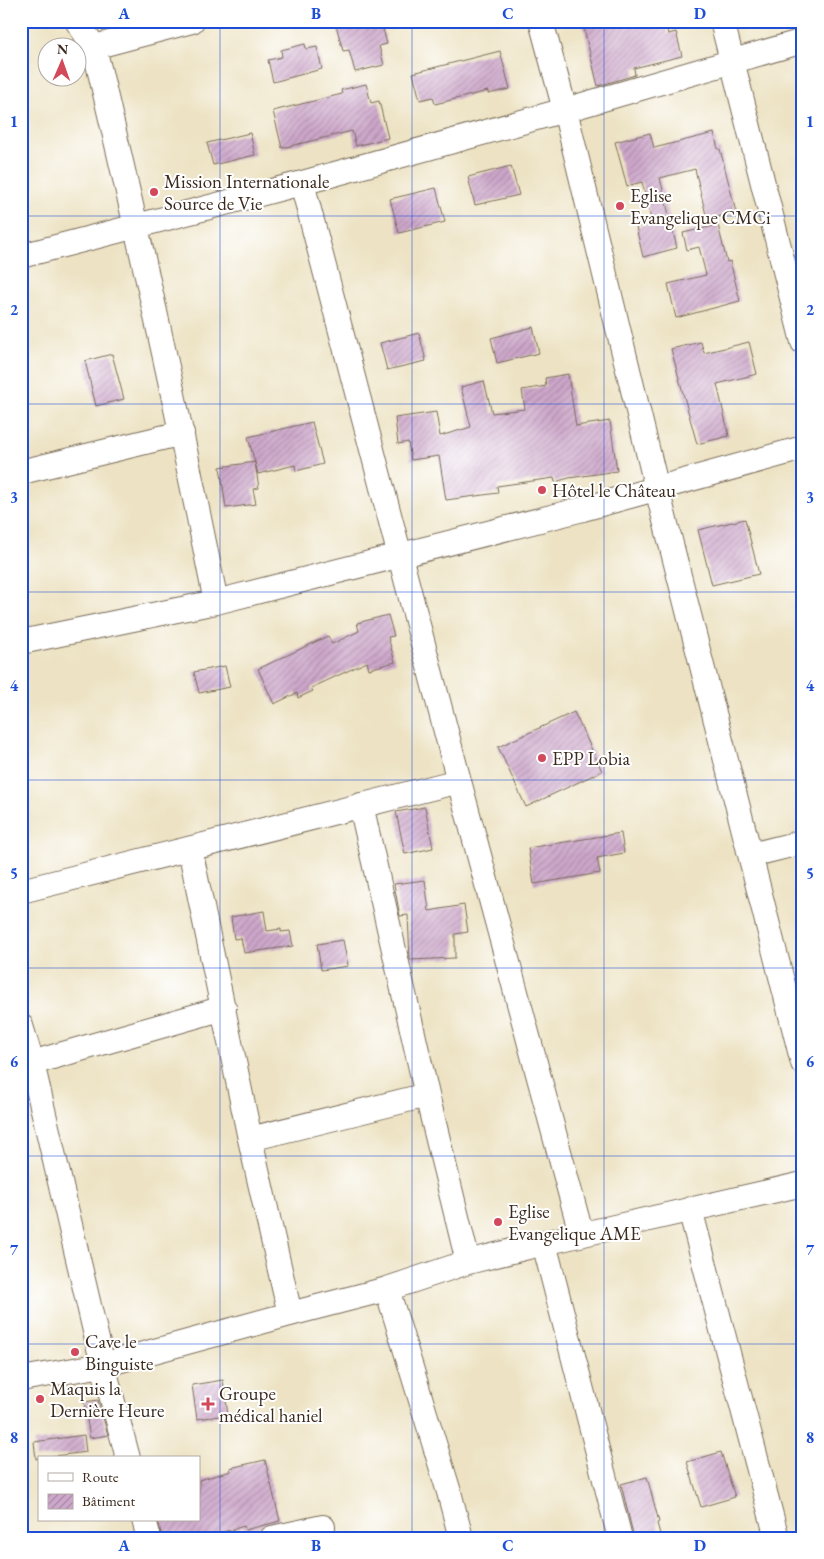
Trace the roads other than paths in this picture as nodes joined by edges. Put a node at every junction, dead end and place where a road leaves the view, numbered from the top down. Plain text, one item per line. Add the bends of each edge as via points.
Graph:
1 (77, 21) edge
2 (192, 21) edge
3 (541, 21) edge
4 (722, 21) edge
5 (803, 41) edge
6 (94, 46) junction
7 (732, 61) junction
8 (564, 110) junction
9 (302, 183) junction
10 (136, 226) junction
11 (21, 256) edge
12 (803, 342) edge
13 (182, 433) junction
14 (803, 448) edge
15 (21, 472) edge
16 (657, 489) junction
17 (400, 556) junction
18 (216, 602) junction
19 (21, 642) edge
20 (459, 781) junction
21 (361, 804) junction
22 (803, 842) edge
23 (190, 849) junction
24 (750, 855) junction
25 (21, 890) edge
26 (224, 1008) junction
27 (21, 1026) edge
28 (803, 1063) edge
29 (26, 1064) edge
30 (427, 1095) junction
31 (250, 1140) junction
32 (803, 1184) edge
33 (690, 1209) junction
34 (580, 1233) junction
35 (544, 1242) junction
36 (468, 1262) junction
37 (387, 1289) junction
38 (290, 1314) junction
39 (103, 1365) junction
40 (21, 1379) edge
41 (127, 1456) edge
42 (145, 1522) edge
43 (323, 1527) dead end
44 (149, 1538) edge
45 (272, 1538) edge
46 (461, 1538) edge
47 (620, 1538) edge
48 (777, 1538) edge

1 - 6 street
2 - 6 street
3 - 8 street
4 - 7 street
5 - 7 street
6 - 10 street
7 - 8 street
7 - 12 street
8 - 9 street
8 - 16 street
9 - 10 street
9 - 17 street
10 - 11 street
10 - 13 street
13 - 15 street
13 - 18 street
14 - 16 street
16 - 17 street
16 - 24 street
17 - 18 street
17 - 20 street
18 - 19 street
20 - 21 street
20 - 34 street
21 - 23 street
21 - 30 street
22 - 24 street
23 - 25 street
23 - 26 street
24 - 28 street
26 - 29 street
26 - 31 street
27 - 29 street
29 - 39 street
30 - 31 street
30 - 36 street
31 - 38 street
32 - 33 street
33 - 34 street
33 - 48 street
34 - 35 street
35 - 36 street
35 - 47 street
36 - 37 street
37 - 38 street
37 - 46 street via 450,1492
38 - 39 street
39 - 40 street
39 - 41 street
42 - 44 street
43 - 45 street

